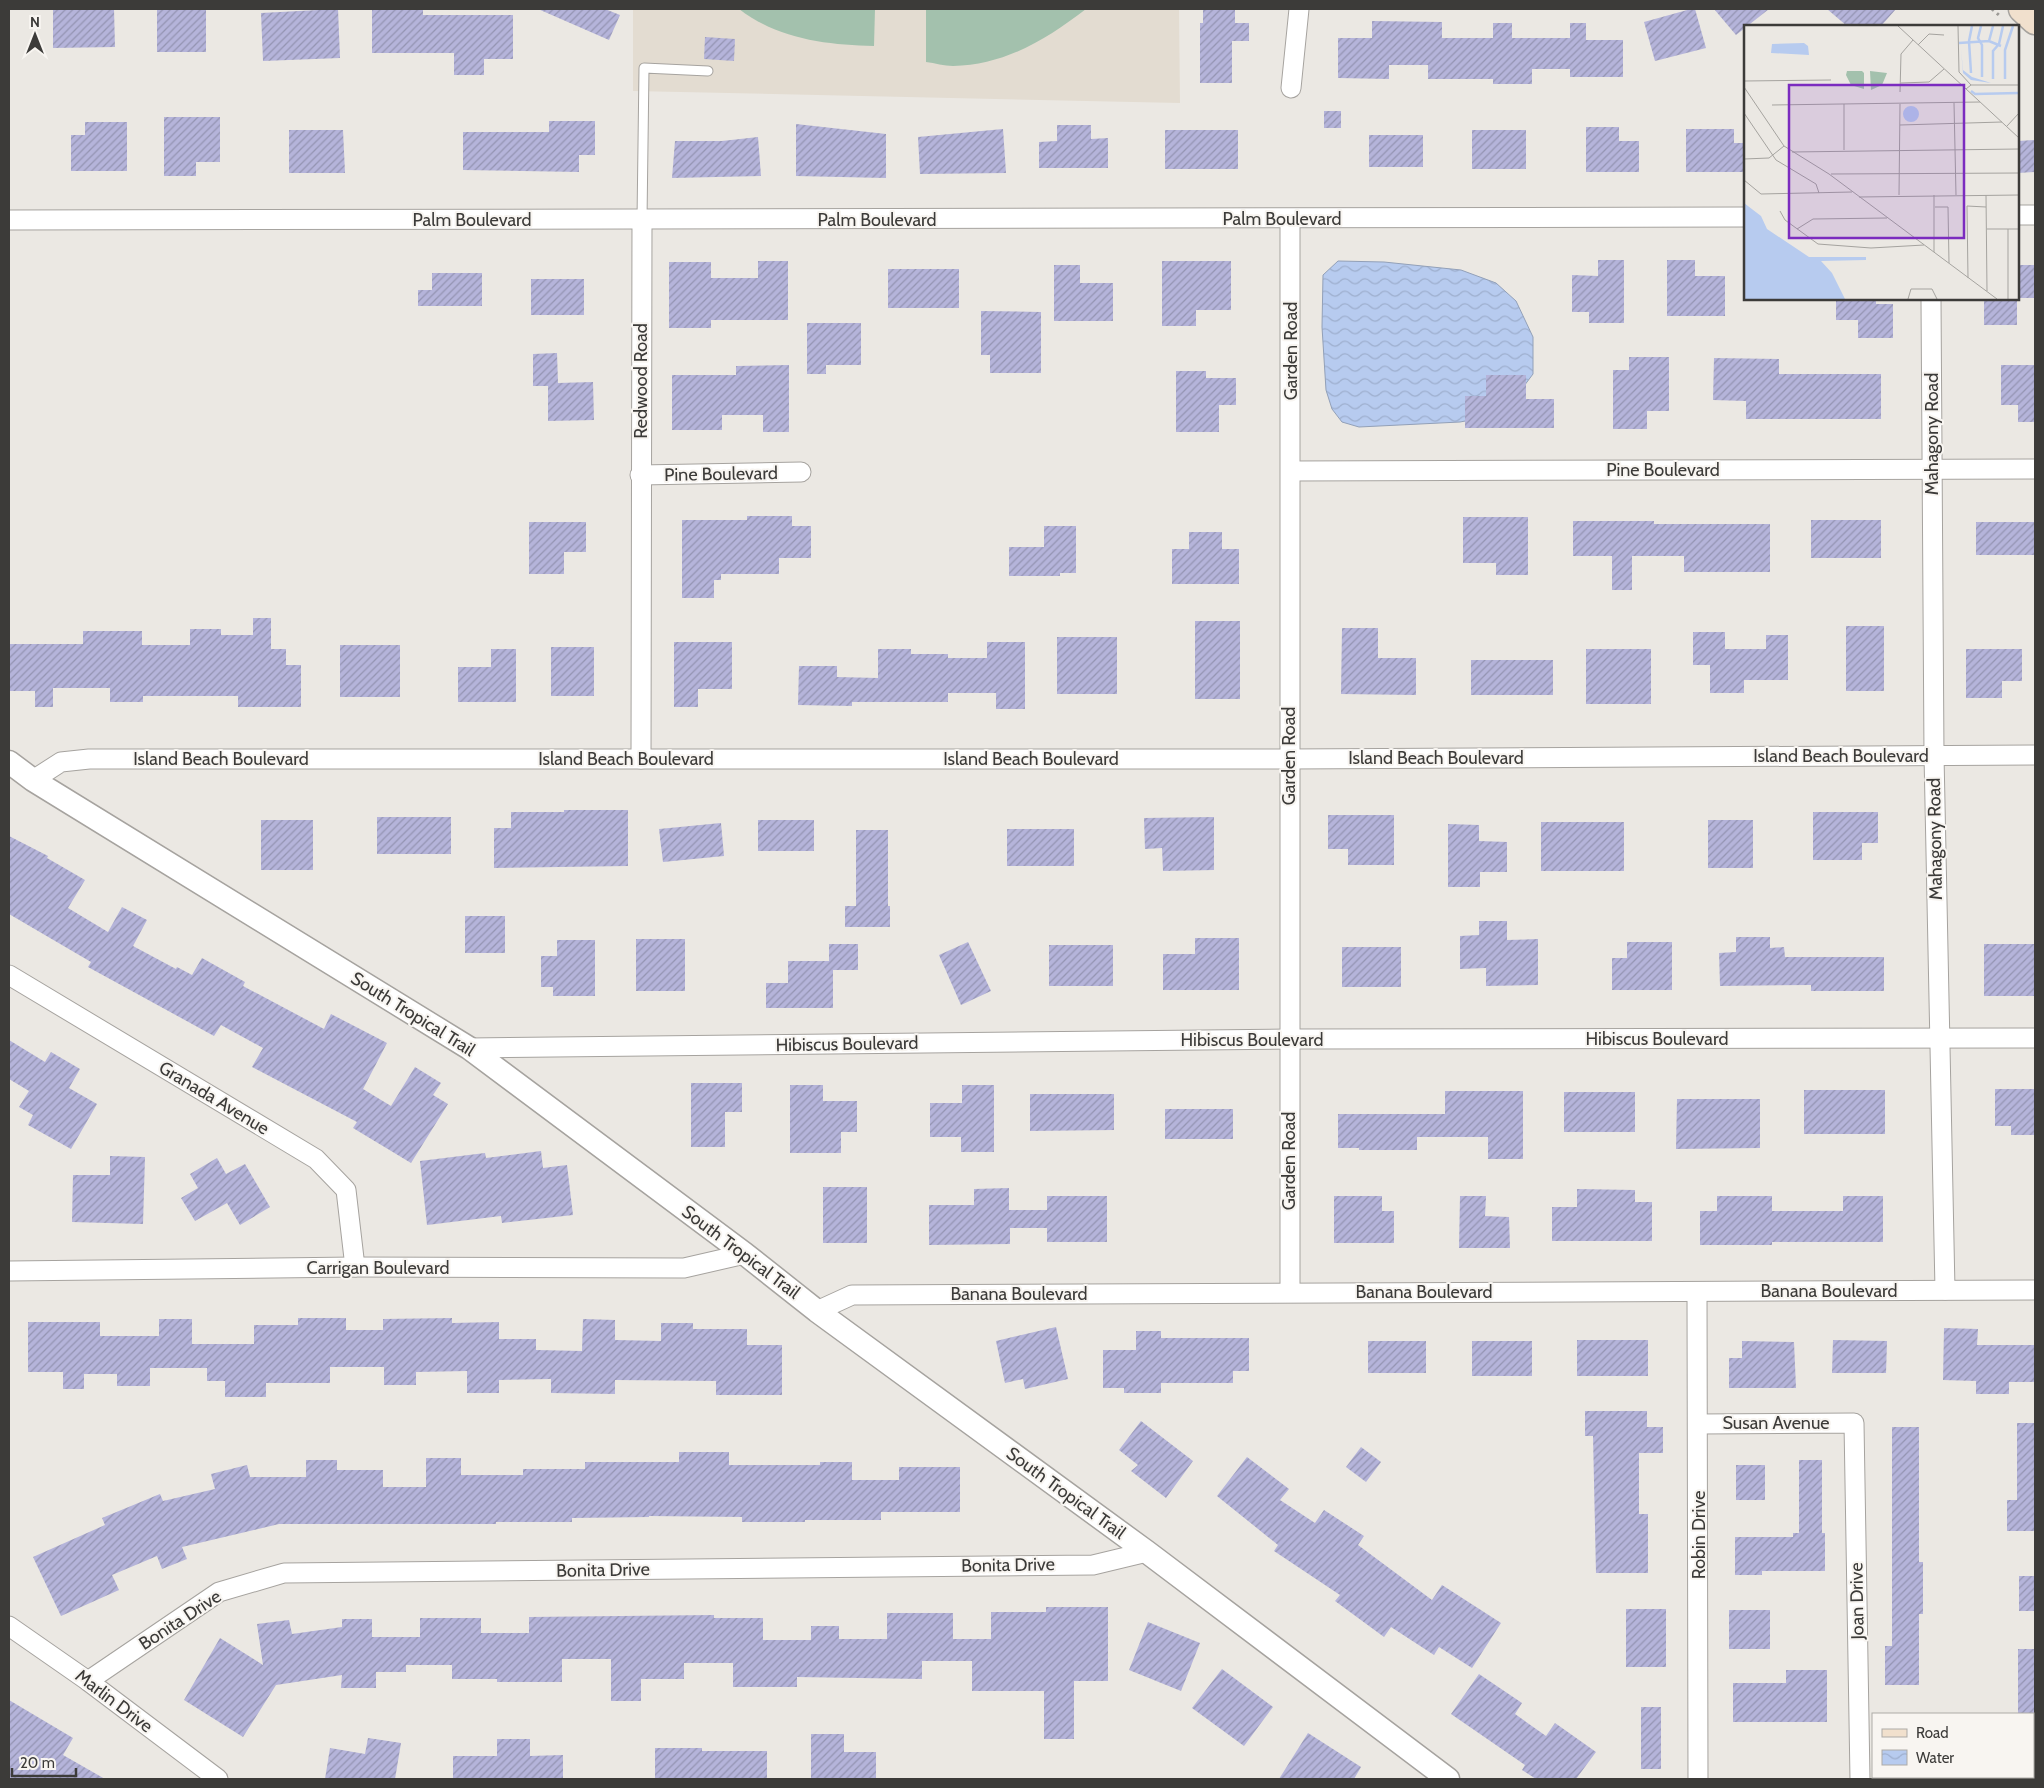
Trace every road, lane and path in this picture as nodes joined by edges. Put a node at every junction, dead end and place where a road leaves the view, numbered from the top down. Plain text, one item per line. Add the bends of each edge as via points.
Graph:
1 (1299, 9) edge
2 (2022, 9) edge
3 (2035, 20) edge
4 (708, 71) dead end
5 (1292, 88) dead end
6 (2019, 215) edge
7 (2035, 215) edge
8 (1744, 217) edge
9 (9, 220) edge
10 (642, 220) junction
11 (1290, 220) junction
12 (1931, 300) edge
13 (2035, 469) edge
14 (1291, 470) junction
15 (1932, 470) junction
16 (801, 472) dead end
17 (640, 476) junction
18 (1934, 755) junction
19 (2035, 755) edge
20 (641, 758) junction
21 (1289, 759) junction
22 (9, 762) edge
23 (33, 780) junction
24 (9, 975) edge
25 (1939, 1038) junction
26 (2035, 1038) edge
27 (1289, 1040) junction
28 (469, 1048) junction
29 (745, 1254) junction
30 (355, 1267) junction
31 (9, 1271) edge
32 (1945, 1290) junction
33 (2035, 1290) edge
34 (1290, 1292) junction
35 (1697, 1292) junction
36 (817, 1311) junction
37 (1854, 1423) joint
38 (1699, 1424) junction
39 (1147, 1552) junction
40 (9, 1626) edge
41 (88, 1681) junction
42 (218, 1779) edge
43 (1448, 1779) edge
44 (1698, 1779) edge
45 (1860, 1779) edge

1 - 5 street
2 - 3 main road
4 - 10 lane, Redwood Road via 644,68
6 - 7 street
8 - 11 street, Palm Boulevard
9 - 10 street, Palm Boulevard
10 - 11 street, Palm Boulevard
10 - 17 street, Redwood Road
11 - 14 street, Garden Road
12 - 15 street, Mahagony Road
13 - 15 street, Pine Boulevard
14 - 15 street, Pine Boulevard
14 - 21 street, Garden Road
15 - 18 street, Mahagony Road
16 - 17 street, Pine Boulevard
17 - 20 street, Redwood Road
18 - 19 street, Island Beach Boulevard
18 - 21 street, Island Beach Boulevard
18 - 25 street, Mahagony Road
20 - 21 street, Island Beach Boulevard
20 - 23 street, Island Beach Boulevard via 89,759 61,762
21 - 27 street, Garden Road
22 - 23 street, South Tropical Trail
23 - 28 street, South Tropical Trail
24 - 30 street, Granada Avenue via 316,1159 346,1190
25 - 26 street, Hibiscus Boulevard
25 - 27 street, Hibiscus Boulevard
25 - 32 street, Mahagony Road
27 - 28 street, Hibiscus Boulevard
27 - 34 street, Garden Road
28 - 29 street, South Tropical Trail
29 - 30 street, Carrigan Boulevard via 684,1268
29 - 36 street, South Tropical Trail
30 - 31 street, Carrigan Boulevard
32 - 33 street, Banana Boulevard
32 - 35 street, Banana Boulevard
34 - 35 street, Banana Boulevard
34 - 36 street, Banana Boulevard via 852,1296
35 - 38 street, Robin Drive
36 - 39 street, South Tropical Trail
37 - 38 street, Susan Avenue
37 - 45 street, Joan Drive
38 - 44 street, Robin Drive
39 - 41 street, Bonita Drive via 1093,1565 284,1573 219,1592
39 - 43 street, South Tropical Trail
40 - 41 street, Marlin Drive
41 - 42 street, Marlin Drive

